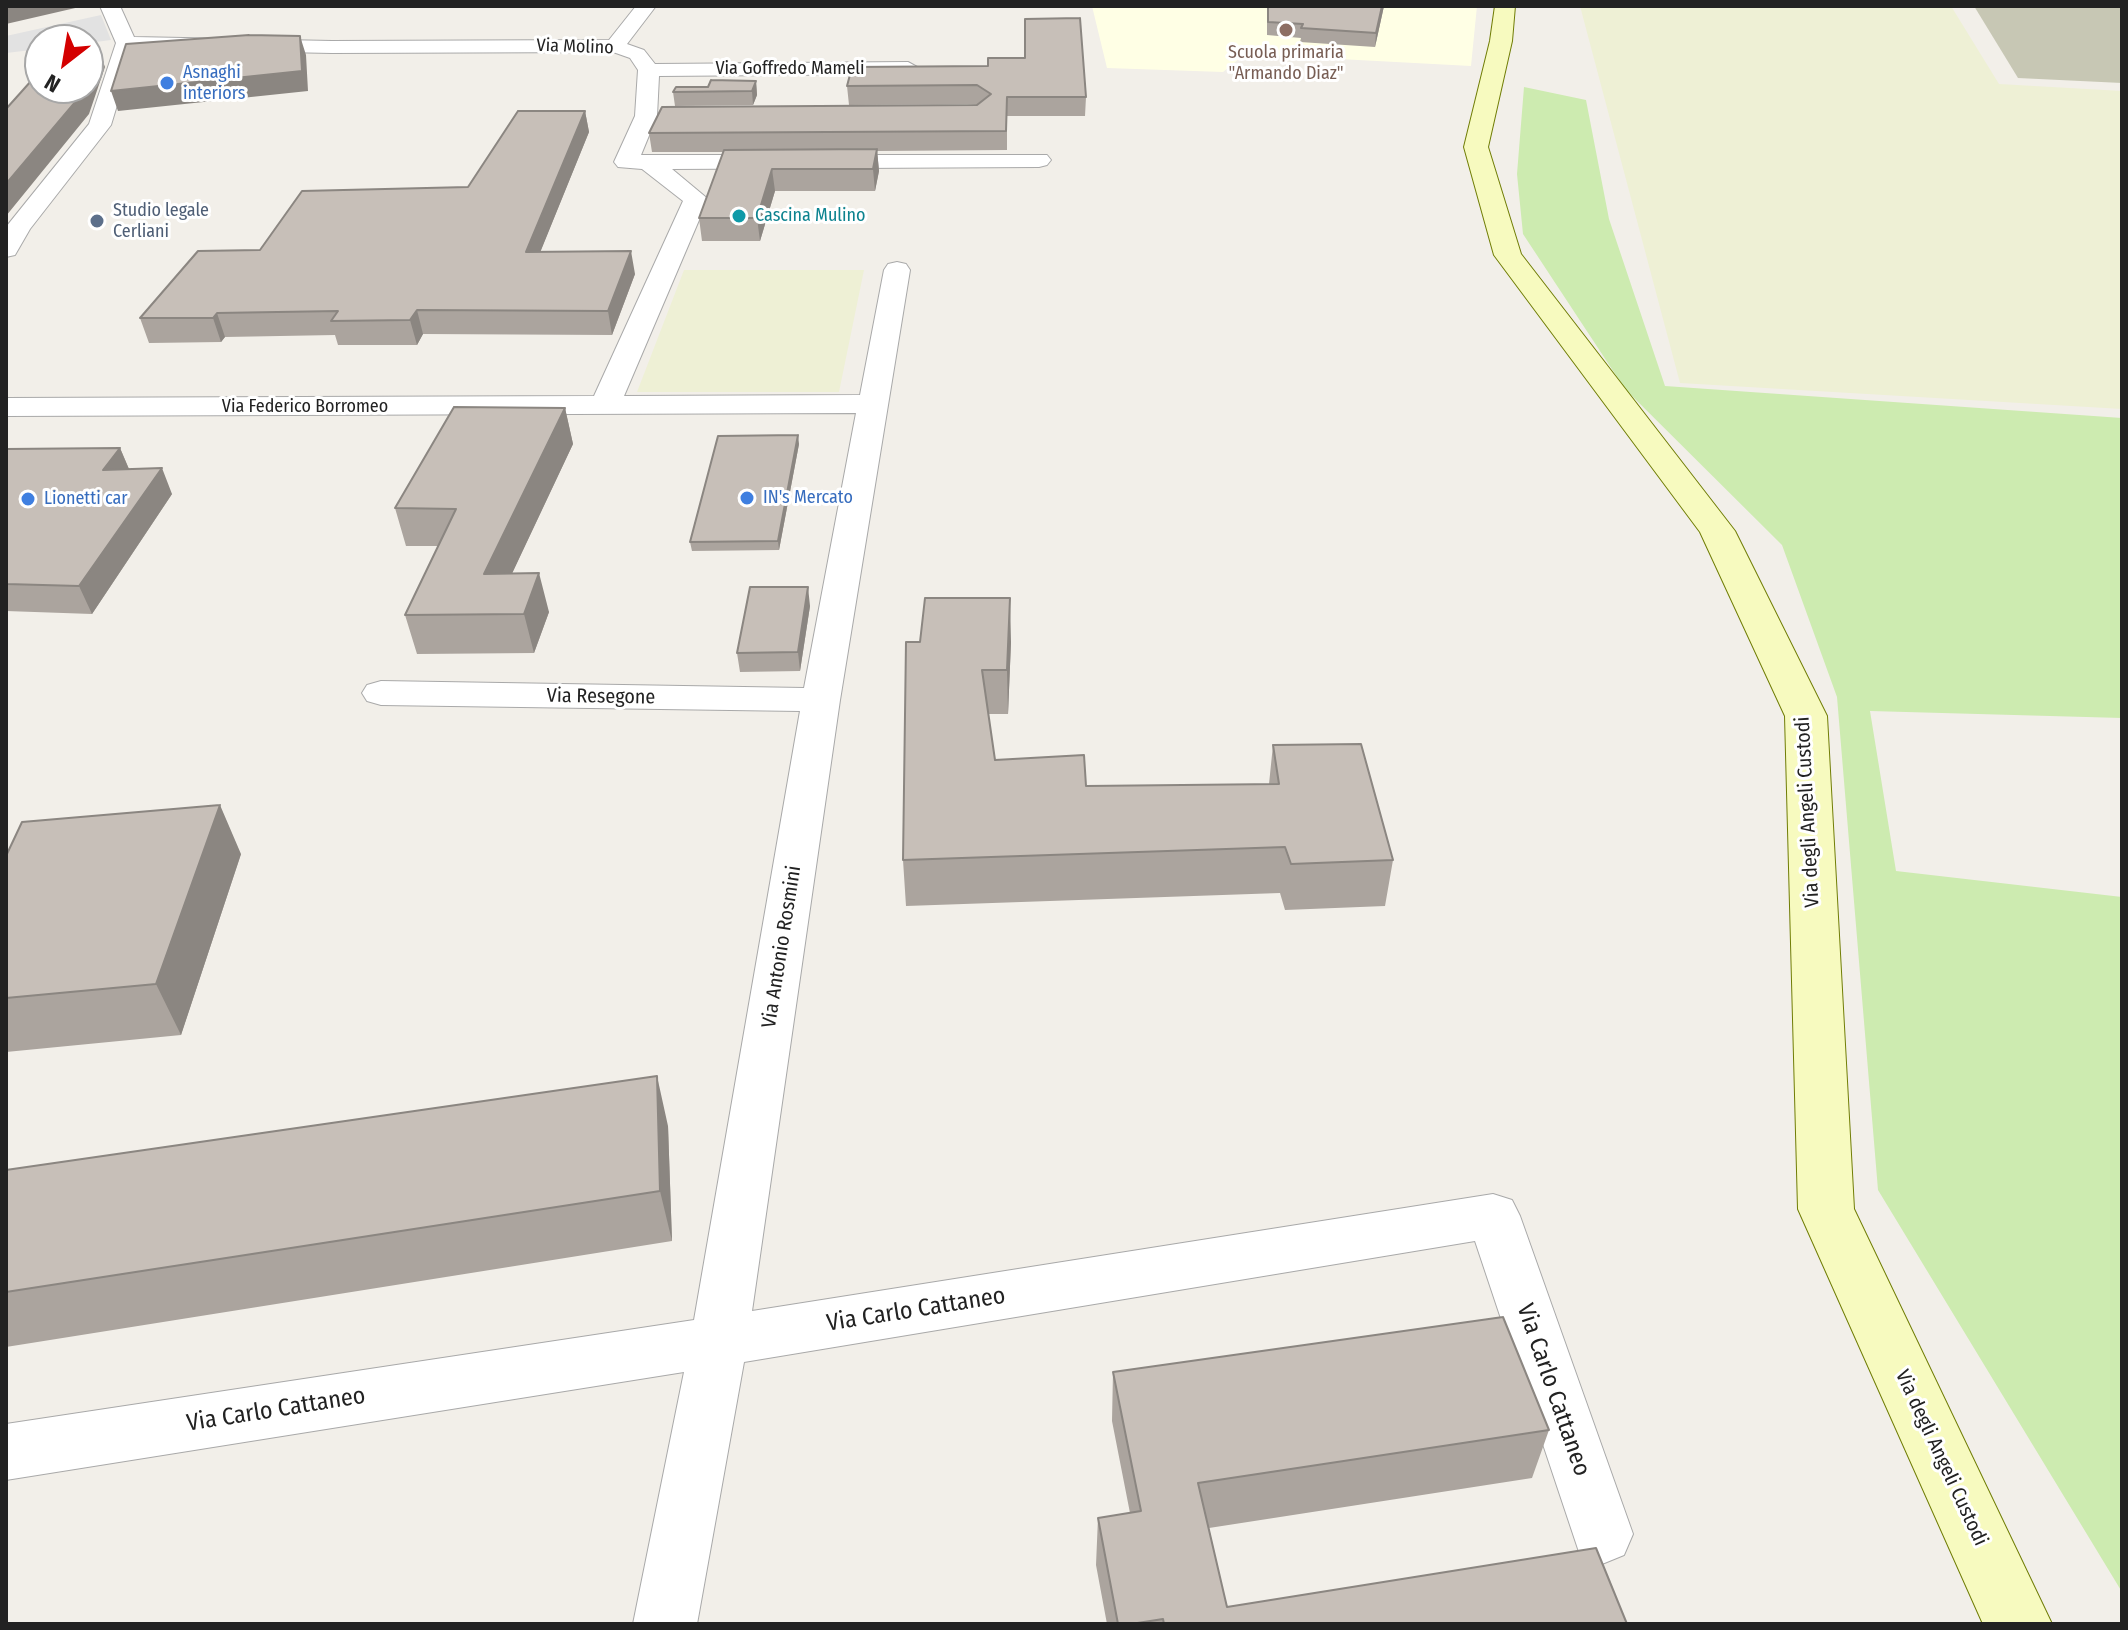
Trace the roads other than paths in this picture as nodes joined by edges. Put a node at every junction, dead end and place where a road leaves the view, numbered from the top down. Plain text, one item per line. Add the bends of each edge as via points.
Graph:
1 (110, 6) edge
2 (646, 6) edge
3 (1505, 6) edge
4 (126, 43) junction
5 (615, 46) junction
6 (931, 68) edge
7 (649, 70) junction
8 (1039, 160) dead end
9 (648, 162) junction
10 (6, 249) edge
11 (897, 270) dead end
12 (873, 404) junction
13 (6, 407) edge
14 (604, 407) junction
15 (381, 693) dead end
16 (821, 700) junction
17 (719, 1341) junction
18 (6, 1452) edge
19 (1602, 1534) dead end
20 (665, 1624) edge
21 (2018, 1624) edge

1 - 4 street
2 - 5 street
3 - 21 street, Via degli Angeli Custodi via 1476,147 1508,255 1717,531 1806,716 1826,1209
4 - 5 street, Via Molino
4 - 10 street via 100,125
5 - 7 street, Via Molino via 637,54
6 - 7 street, Via Goffredo Mameli
7 - 9 street via 654,116 626,162
8 - 9 street
9 - 14 street via 696,199
11 - 12 street, Via Antonio Rosmini
12 - 14 street, Via Federico Borromeo
12 - 16 street, Via Antonio Rosmini
13 - 14 street, Via Federico Borromeo
15 - 16 street, Via Resegone
16 - 17 street, Via Antonio Rosmini
17 - 18 street, Via Carlo Cattaneo
17 - 19 street, Via Carlo Cattaneo via 1493,1216
17 - 20 street, Via Antonio Rosmini

